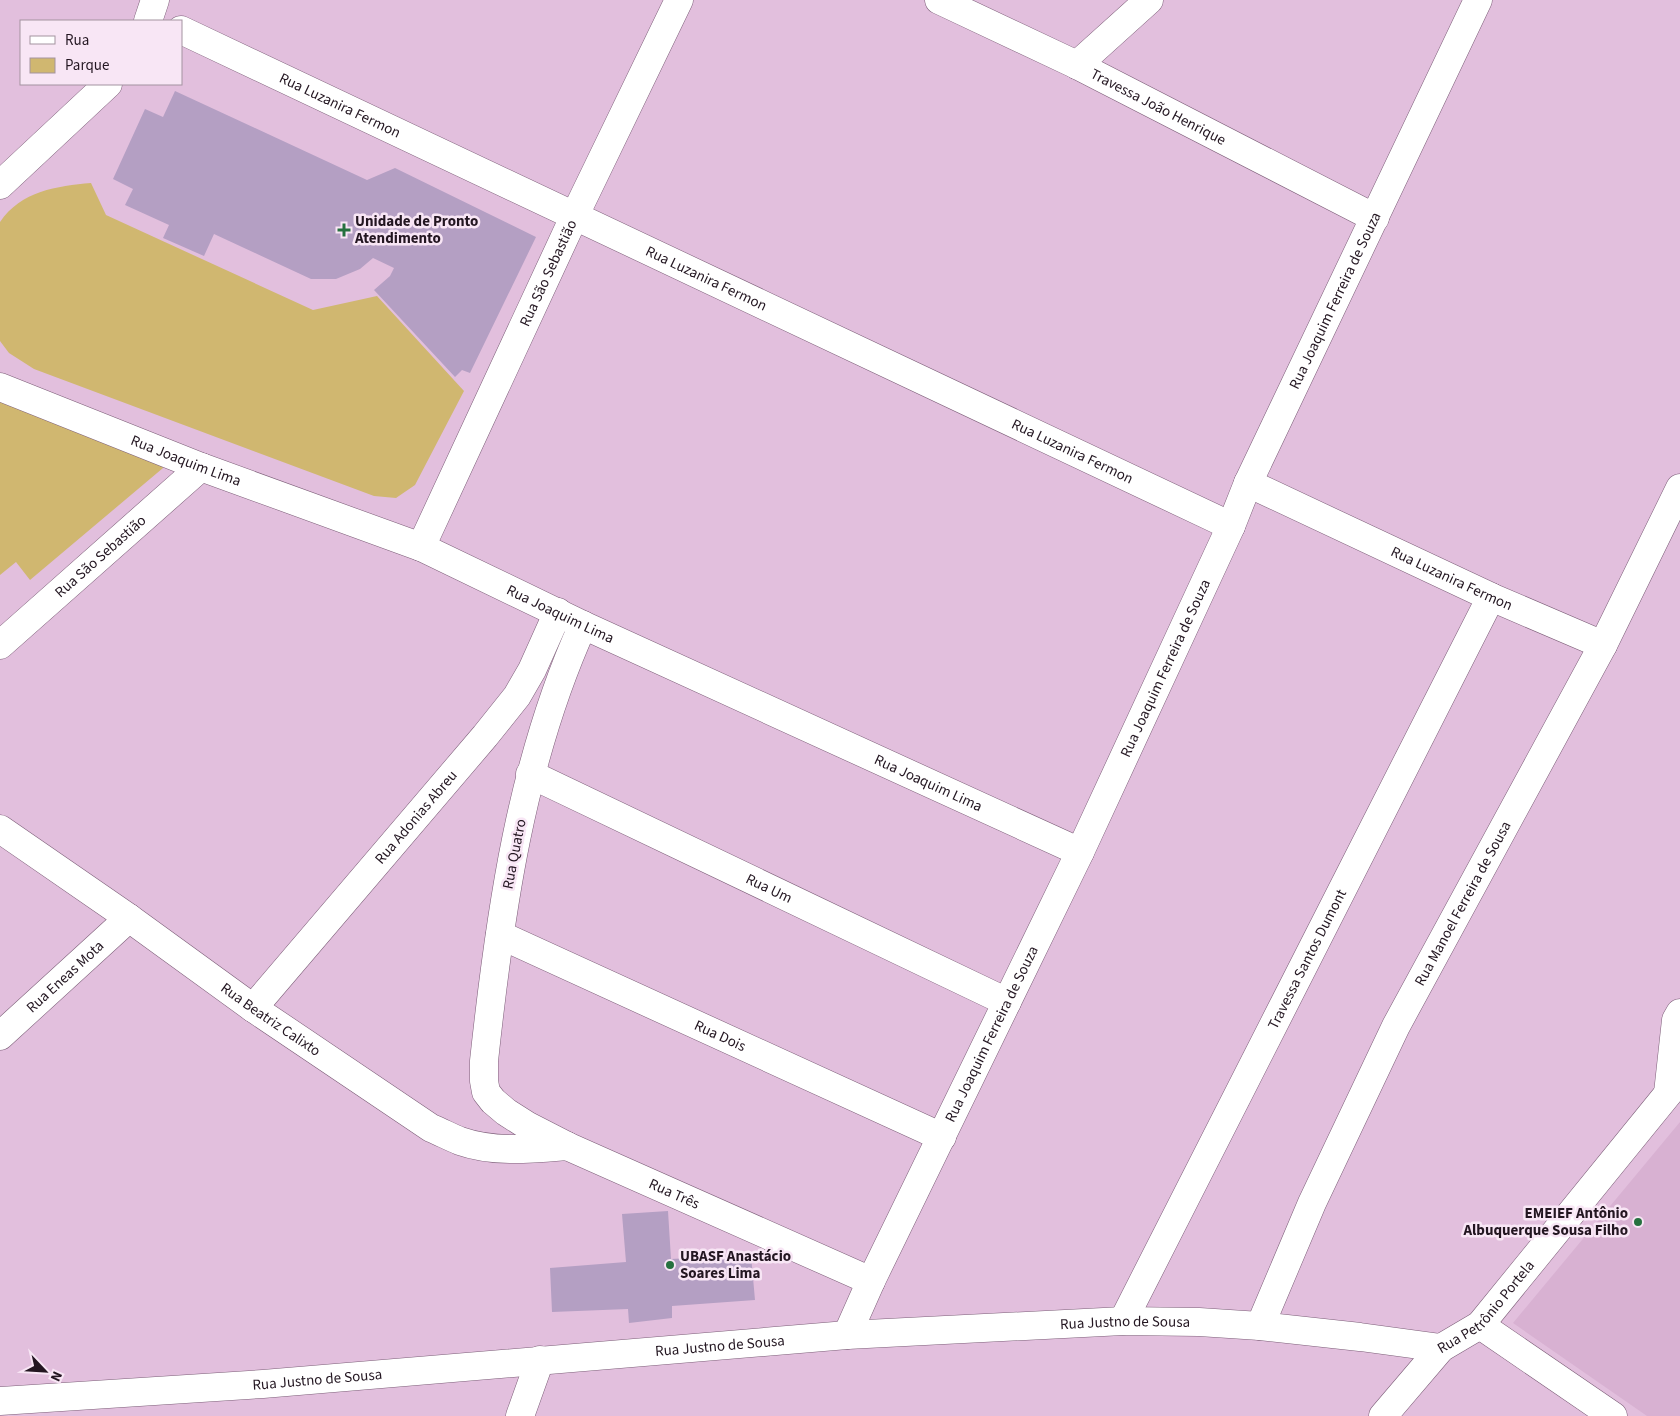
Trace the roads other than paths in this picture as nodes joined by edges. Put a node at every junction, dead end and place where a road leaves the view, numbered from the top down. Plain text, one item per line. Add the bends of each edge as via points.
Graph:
1 (679, 0) edge
2 (939, 0) edge
3 (1150, 0) edge
4 (1478, 0) edge
5 (182, 30) edge
6 (1077, 66) junction
7 (107, 85) edge
8 (0, 185) edge
9 (574, 217) junction
10 (1375, 218) junction
11 (0, 368) edge
12 (0, 387) edge
13 (30, 398) junction
14 (201, 467) junction
15 (1248, 483) junction
16 (1680, 488) edge
17 (1231, 526) junction
18 (421, 547) junction
19 (1491, 597) junction
20 (558, 612) junction
21 (583, 625) junction
22 (0, 645) edge
23 (1603, 645) junction
24 (530, 774) junction
25 (0, 828) edge
26 (1080, 852) junction
27 (129, 918) junction
28 (500, 935) junction
29 (1007, 1002) junction
30 (253, 1008) junction
31 (1680, 1013) edge
32 (0, 1036) edge
33 (1674, 1086) edge
34 (486, 1092) joint
35 (942, 1137) junction
36 (567, 1146) junction
37 (871, 1280) junction
38 (1124, 1321) junction
39 (1480, 1325) junction
40 (1260, 1326) junction
41 (847, 1335) junction
42 (1441, 1348) junction
43 (540, 1360) junction
44 (0, 1401) edge
45 (520, 1416) edge
46 (1383, 1416) edge
47 (1614, 1416) edge

1 - 9 street, Rua São Sebastião
2 - 6 street, Travessa João Henrique
3 - 6 street
4 - 10 street, Rua Joaquim Ferreira de Souza
5 - 9 street, Rua Luzanira Fermon
6 - 10 street, Travessa João Henrique
7 - 8 street
9 - 17 street, Rua Luzanira Fermon
9 - 18 street, Rua São Sebastião
10 - 15 street, Rua Joaquim Ferreira de Souza
11 - 13 street, Rua Joaquim Lima
12 - 13 street, Rua Joaquim Lima
13 - 14 street, Rua Joaquim Lima
14 - 18 street, Rua Joaquim Lima
14 - 22 street, Rua São Sebastião
15 - 17 street, Rua Joaquim Ferreira de Souza
15 - 19 street, Rua Luzanira Fermon
16 - 23 street, Rua Manoel Ferreira de Sousa
17 - 26 street, Rua Joaquim Ferreira de Souza
18 - 20 street, Rua Joaquim Lima
19 - 23 street, Rua Luzanira Fermon
19 - 38 street, Travessa Santos Dumont
20 - 21 street, Rua Joaquim Lima
20 - 30 street, Rua Adonias Abreu via 532,670 516,696
21 - 24 street, Rua Quatro via 569,655
21 - 26 street, Rua Joaquim Lima
23 - 40 street, Rua Manoel Ferreira de Sousa via 1396,1026 1312,1203
24 - 28 street, Rua Quatro via 509,871
24 - 29 street, Rua Um
25 - 27 street, Rua Beatriz Calixto
26 - 29 street, Rua Joaquim Ferreira de Souza
27 - 30 street, Rua Beatriz Calixto
27 - 32 street, Rua Eneas Mota
28 - 34 street, Rua Quatro via 484,1061
28 - 35 street, Rua Dois
29 - 35 street, Rua Joaquim Ferreira de Souza
30 - 36 street, Rua Beatriz Calixto via 431,1128 460,1141 506,1149
31 - 33 street via 1676,1020
33 - 39 street, Rua Petrônio Portela
34 - 36 street, Rua Três via 506,1112
35 - 37 street, Rua Joaquim Ferreira de Souza
36 - 37 street, Rua Três
37 - 41 street, Rua Joaquim Ferreira de Souza
38 - 40 street, Rua Justno de Sousa
38 - 41 street, Rua Justno de Sousa
39 - 42 street, Rua Petrônio Portela
39 - 47 street
40 - 42 street, Rua Justno de Sousa
41 - 43 street, Rua Justno de Sousa
42 - 46 street, Rua Petrônio Portela
43 - 44 street, Rua Justno de Sousa via 263,1384
43 - 45 street

